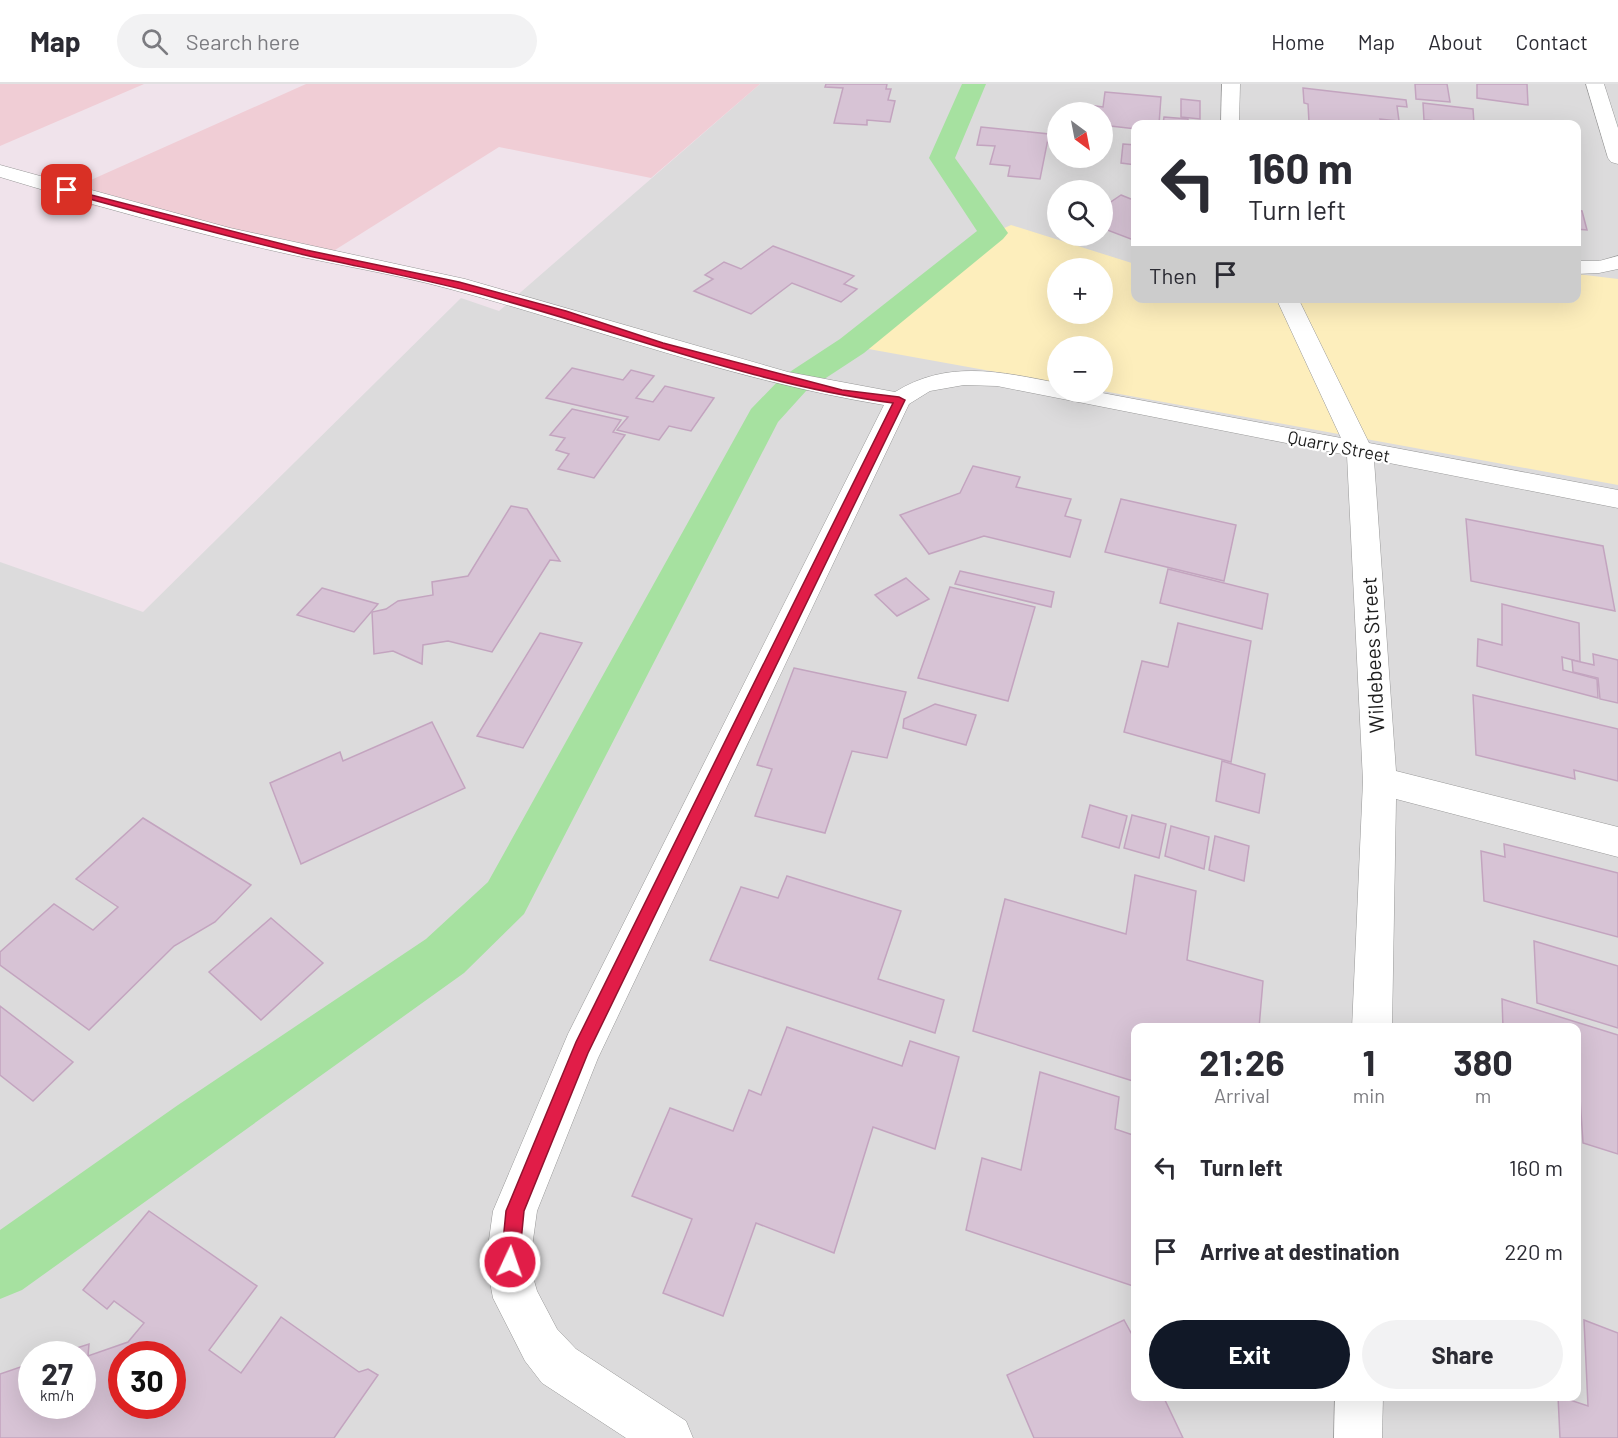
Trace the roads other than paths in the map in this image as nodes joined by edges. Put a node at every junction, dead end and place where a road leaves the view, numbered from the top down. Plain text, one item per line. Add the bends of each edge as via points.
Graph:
1 (1231, 84) edge
2 (1595, 84) edge
3 (1230, 120) edge
4 (1618, 158) edge
5 (0, 171) edge
6 (1618, 262) edge
7 (1581, 268) edge
8 (1289, 303) edge
9 (1047, 389) edge
10 (899, 400) junction
11 (1113, 402) edge
12 (1360, 451) junction
13 (1618, 499) edge
14 (1380, 781) junction
15 (1618, 842) edge
16 (1372, 1023) edge
17 (1359, 1401) edge
18 (669, 1438) edge
19 (1358, 1438) edge

1 - 3 street
2 - 4 street
5 - 10 street via 198,226 456,284 781,378 842,393
6 - 7 street
8 - 12 street, Wildebees Street
9 - 10 street, Quarry Street via 997,379 964,378 923,385
10 - 18 street via 582,1048 515,1211 510,1277 521,1309 541,1345 559,1366
11 - 12 street, Quarry Street
12 - 13 street, Quarry Street
12 - 14 street, Wildebees Street
14 - 15 street
14 - 16 street, Wildebees Street
17 - 19 street

